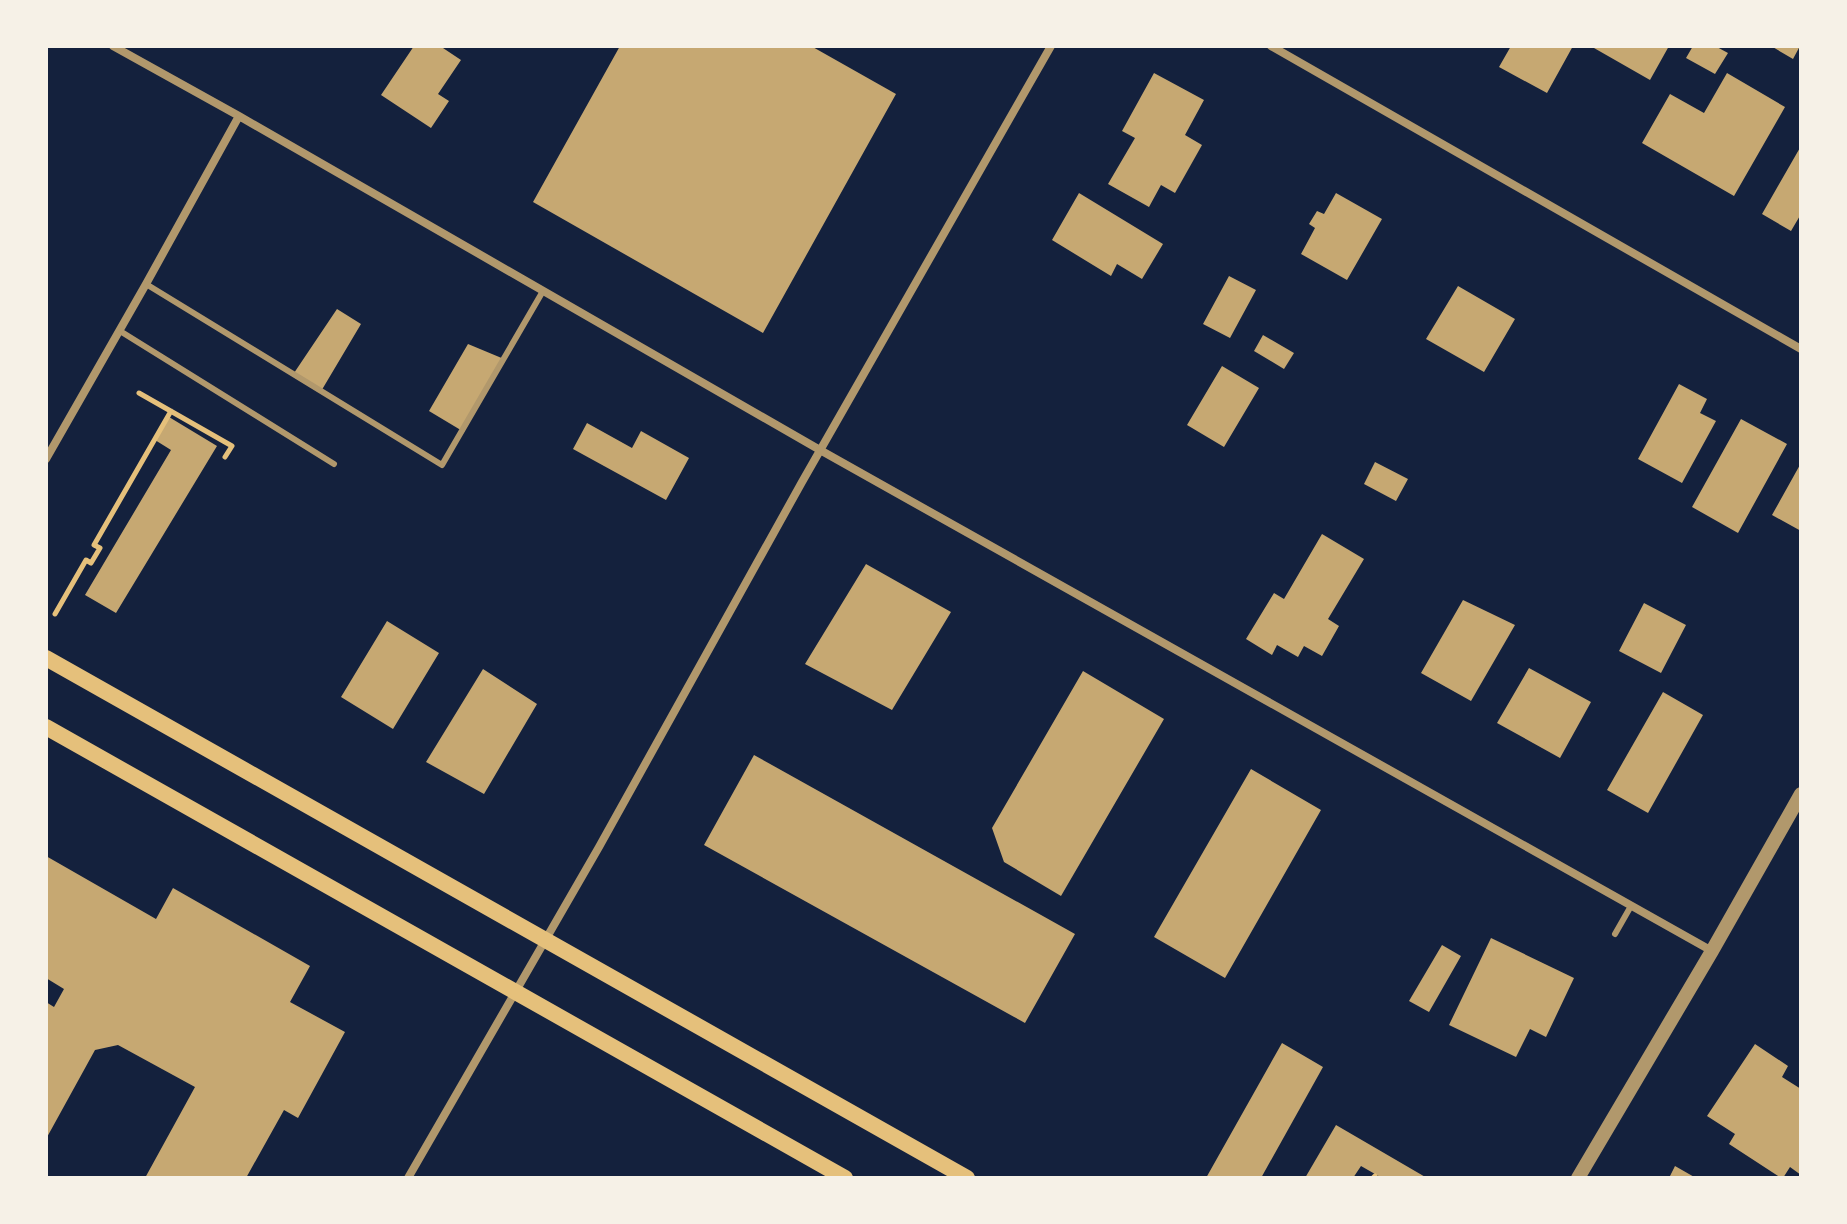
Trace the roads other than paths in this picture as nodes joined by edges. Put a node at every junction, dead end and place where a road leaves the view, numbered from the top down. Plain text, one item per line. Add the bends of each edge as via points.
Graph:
1 (113, 46) edge
2 (1051, 46) edge
3 (1271, 46) edge
4 (239, 116) junction
5 (146, 284) junction
6 (543, 291) junction
7 (120, 331) junction
8 (1801, 349) edge
9 (820, 450) junction
10 (46, 459) edge
11 (334, 464) dead end
12 (46, 658) edge
13 (46, 727) edge
14 (1801, 794) edge
15 (1631, 906) junction
16 (1615, 934) dead end
17 (544, 940) junction
18 (1712, 951) junction
19 (515, 992) junction
20 (408, 1178) edge
21 (845, 1178) edge
22 (967, 1178) edge
23 (1578, 1178) edge

1 - 4 street
2 - 9 street
3 - 8 street
4 - 5 street
4 - 6 street
5 - 6 lane via 442,465
5 - 7 street
6 - 9 street
7 - 10 street
7 - 11 lane
9 - 15 street
9 - 17 street
12 - 17 main road
13 - 19 main road
14 - 18 street
15 - 16 lane
15 - 18 street
17 - 19 street
17 - 22 main road
18 - 23 street
19 - 20 street
19 - 21 main road

